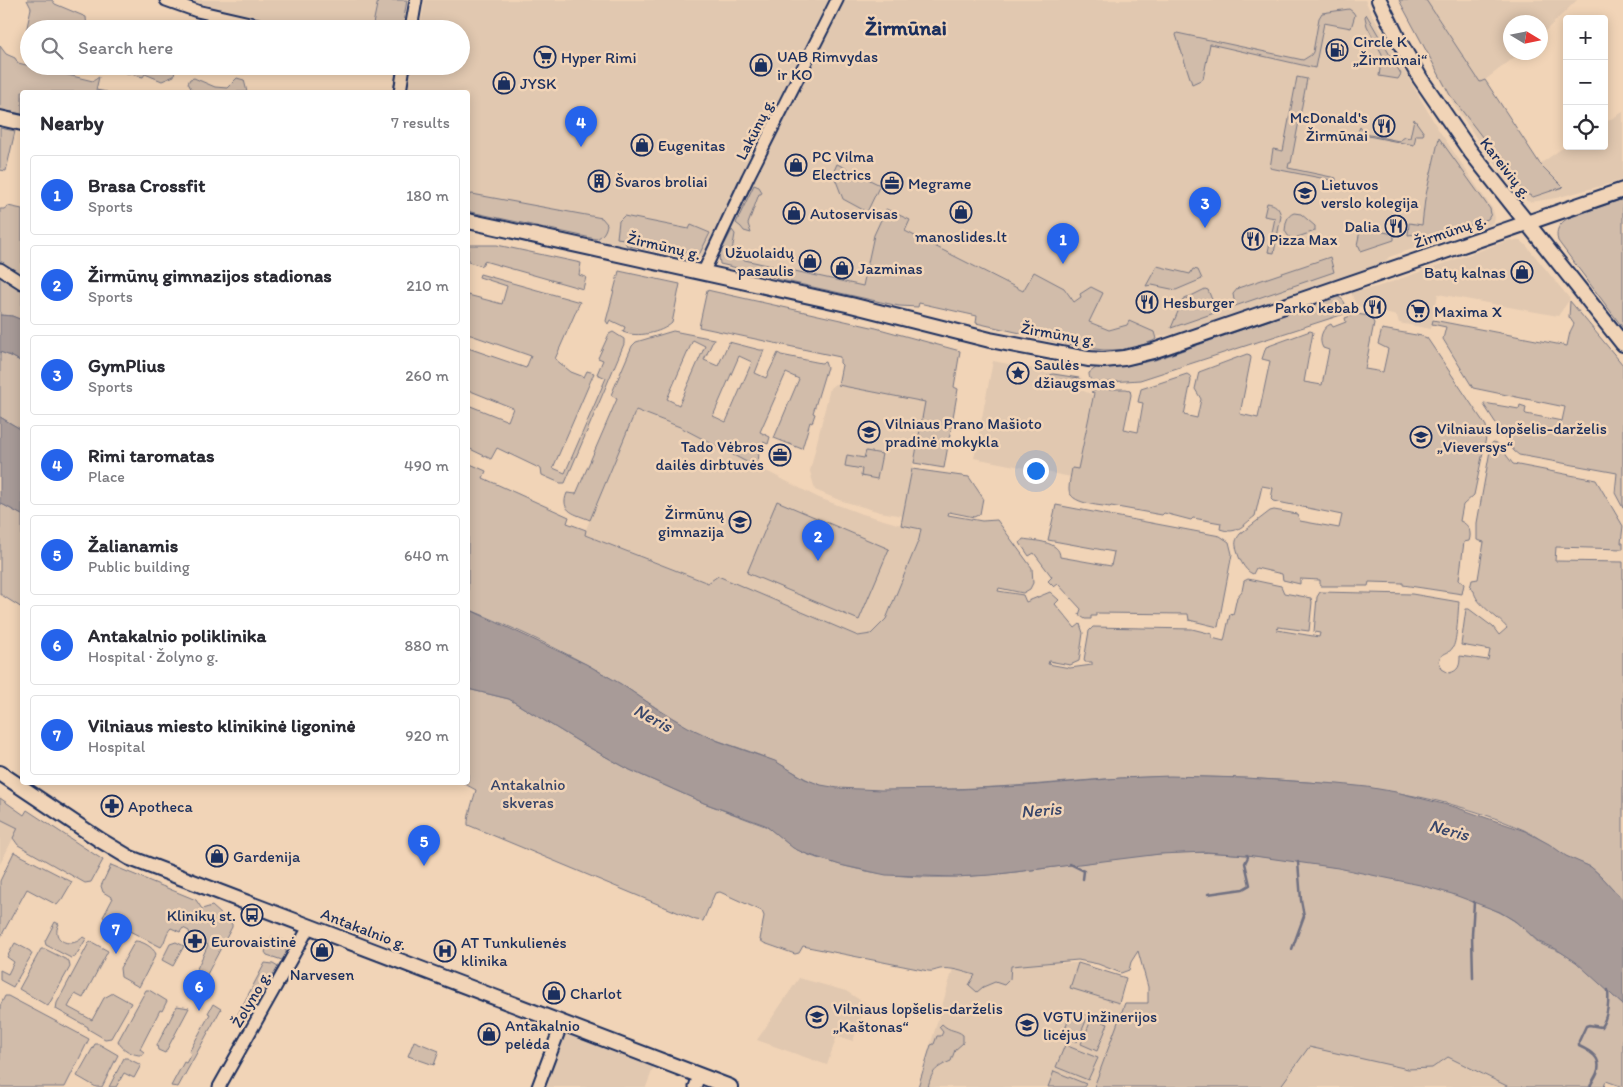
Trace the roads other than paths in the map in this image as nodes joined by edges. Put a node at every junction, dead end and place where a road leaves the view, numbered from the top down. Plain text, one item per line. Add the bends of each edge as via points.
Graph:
1 (166, 0) edge
2 (416, 0) edge
3 (837, 0) edge
4 (1379, 0) edge
5 (236, 20) edge
6 (413, 20) edge
7 (403, 75) edge
8 (400, 90) edge
9 (0, 118) edge
10 (20, 123) edge
11 (1623, 190) edge
12 (470, 221) edge
13 (1528, 223) junction
14 (0, 269) edge
15 (703, 273) junction
16 (20, 282) edge
17 (1623, 344) edge
18 (0, 772) edge
19 (309, 926) junction
20 (562, 1023) junction
21 (697, 1081) edge
22 (219, 1087) edge
23 (538, 1087) edge
24 (730, 1087) edge

1 - 5 street
2 - 6 street
3 - 15 street, Lakūnų g.
4 - 13 main road, Kareivių g. via 1426,86 1470,151
7 - 8 street
9 - 10 main road
11 - 13 main road, Žirmūnų g.
12 - 15 main road, Žirmūnų g.
13 - 15 main road, Žirmūnų g. via 1138,356 1114,359 1088,359 990,340
13 - 17 main road, Kareivių g.
14 - 16 street
18 - 19 main road, Antakalnio g. via 130,858
19 - 20 main road, Antakalnio g.
19 - 22 street, Žolyno g.
20 - 21 main road, Antakalnio g.
20 - 23 street
21 - 24 main road, Antakalnio g.

